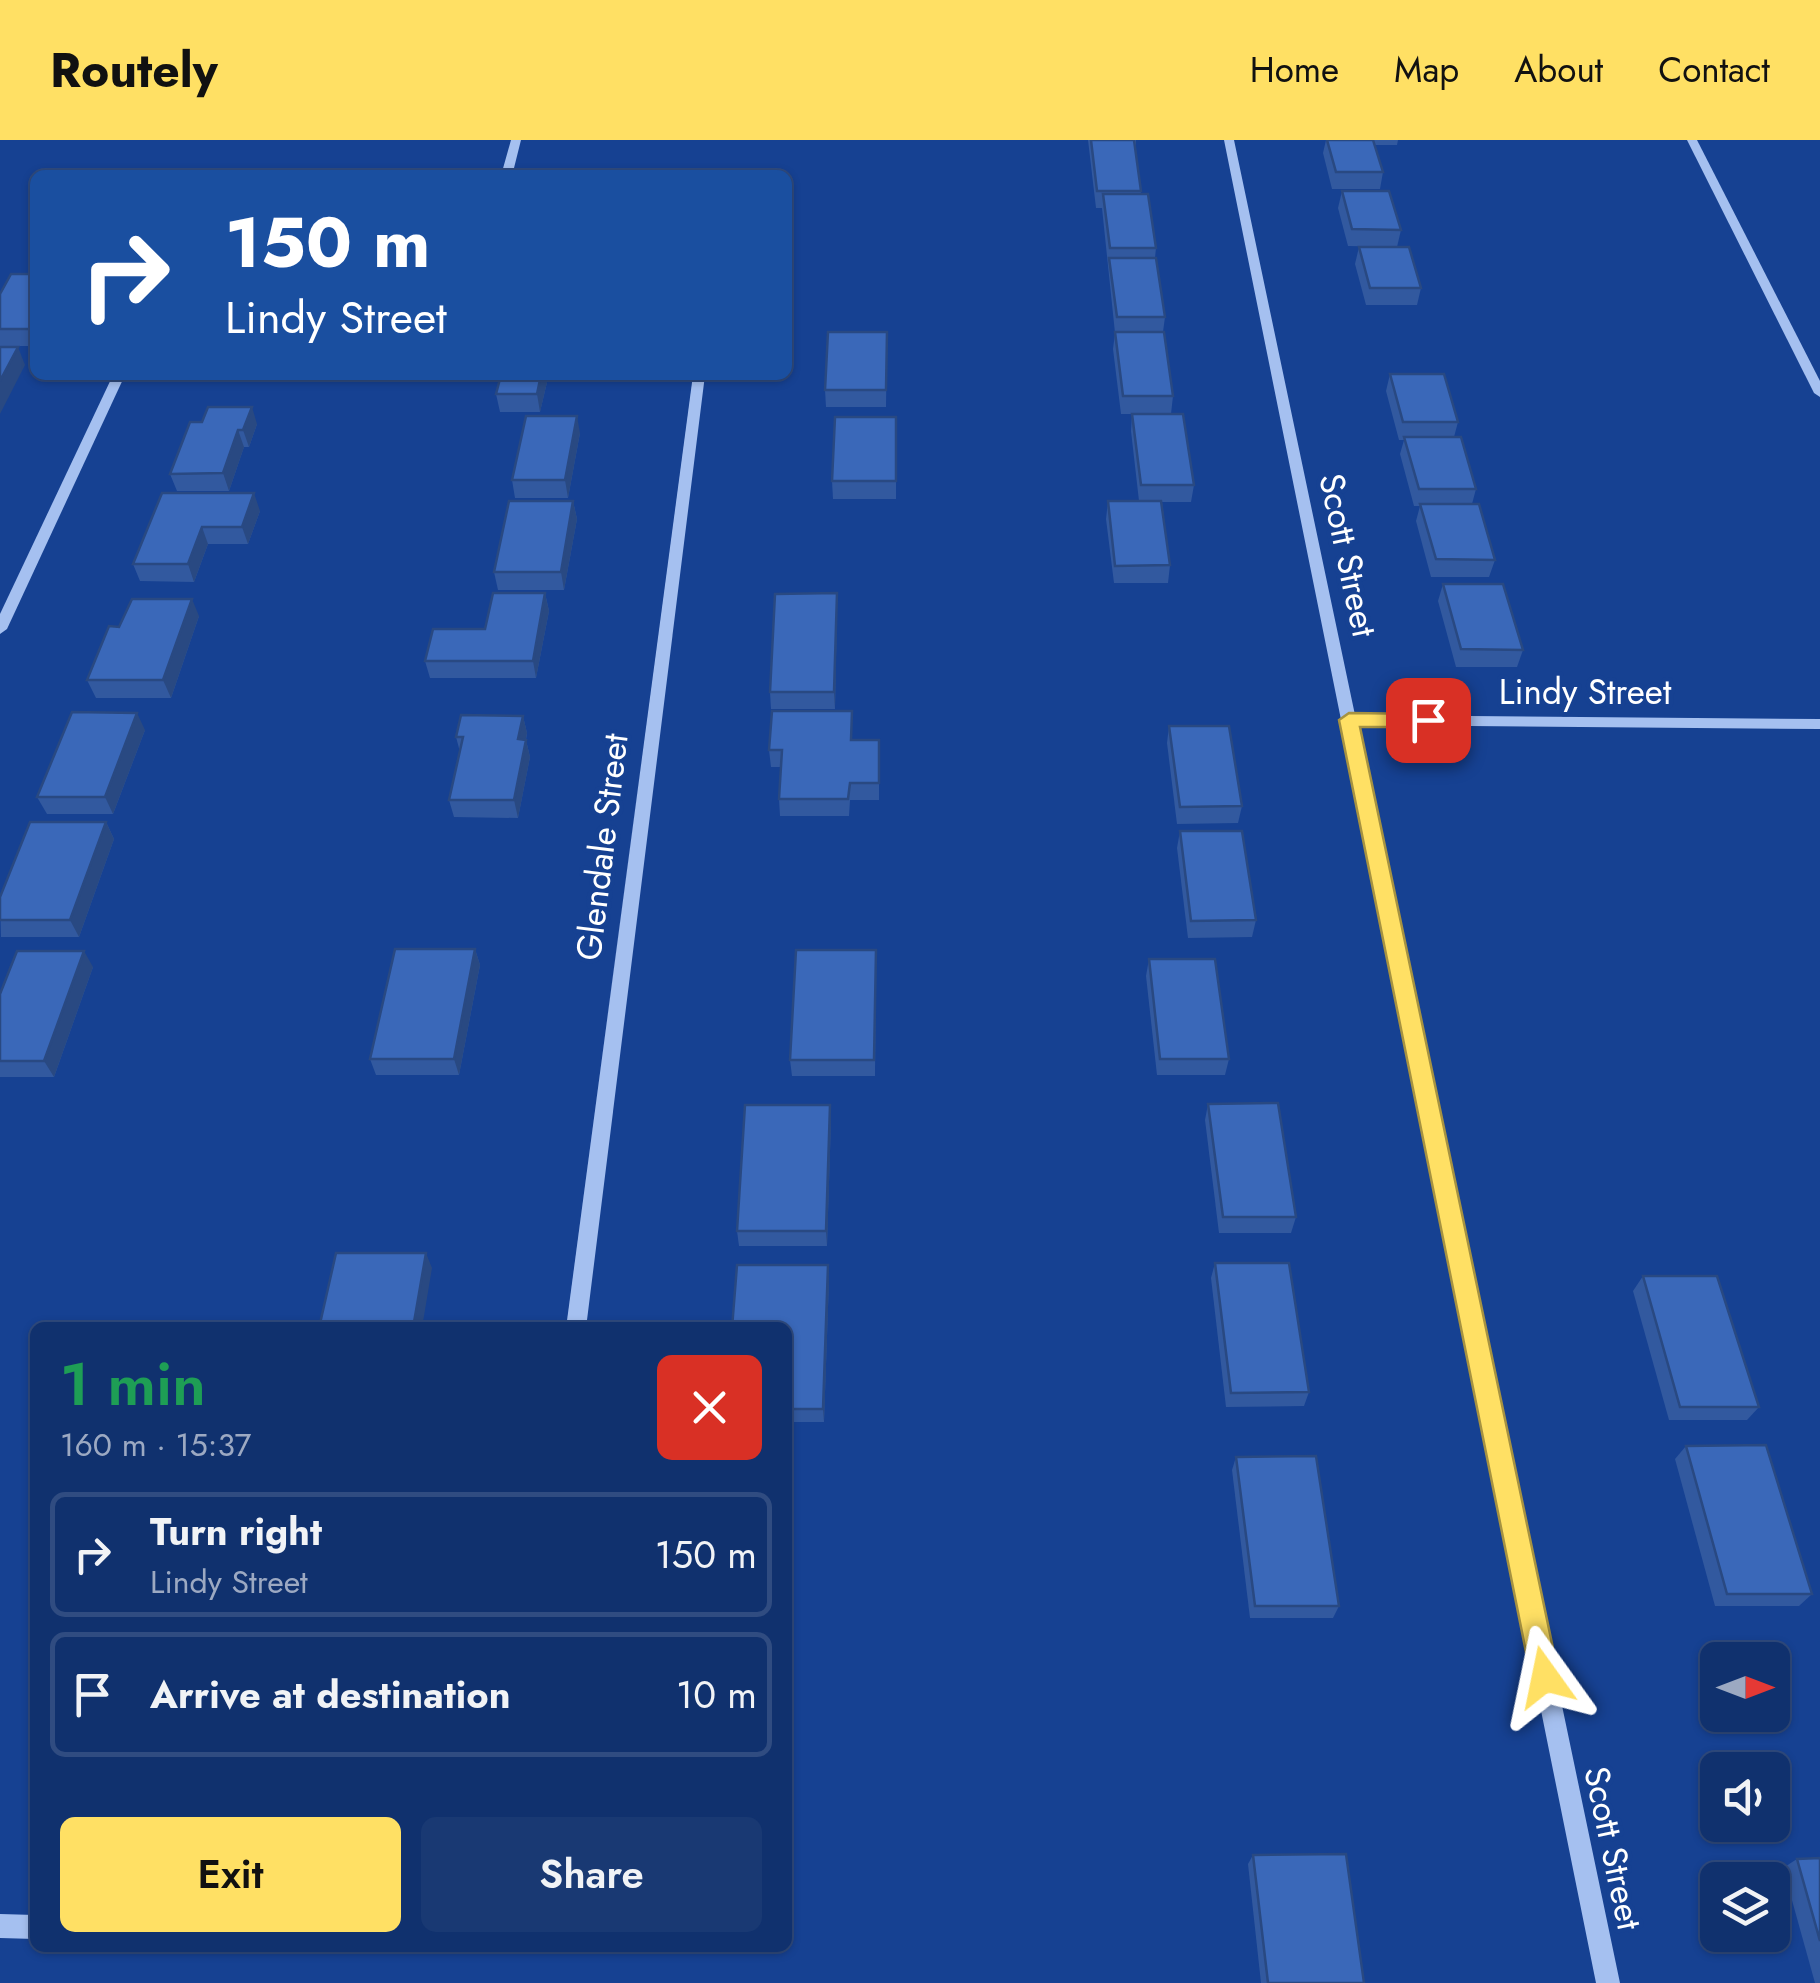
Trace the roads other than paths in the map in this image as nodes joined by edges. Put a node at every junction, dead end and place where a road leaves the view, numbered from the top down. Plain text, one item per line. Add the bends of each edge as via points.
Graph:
1 (516, 140) edge
2 (1229, 140) edge
3 (1692, 140) edge
4 (508, 170) edge
5 (117, 380) edge
6 (698, 380) edge
7 (1820, 393) edge
8 (0, 629) edge
9 (1349, 720) junction
10 (1820, 724) edge
11 (577, 1322) edge
12 (0, 1926) edge
13 (30, 1927) edge
14 (1608, 1983) edge

1 - 4 street
2 - 9 street, Scott Street
3 - 7 street
5 - 8 street
6 - 11 street, Glendale Street
9 - 10 street, Lindy Street
9 - 14 street, Scott Street
12 - 13 street

